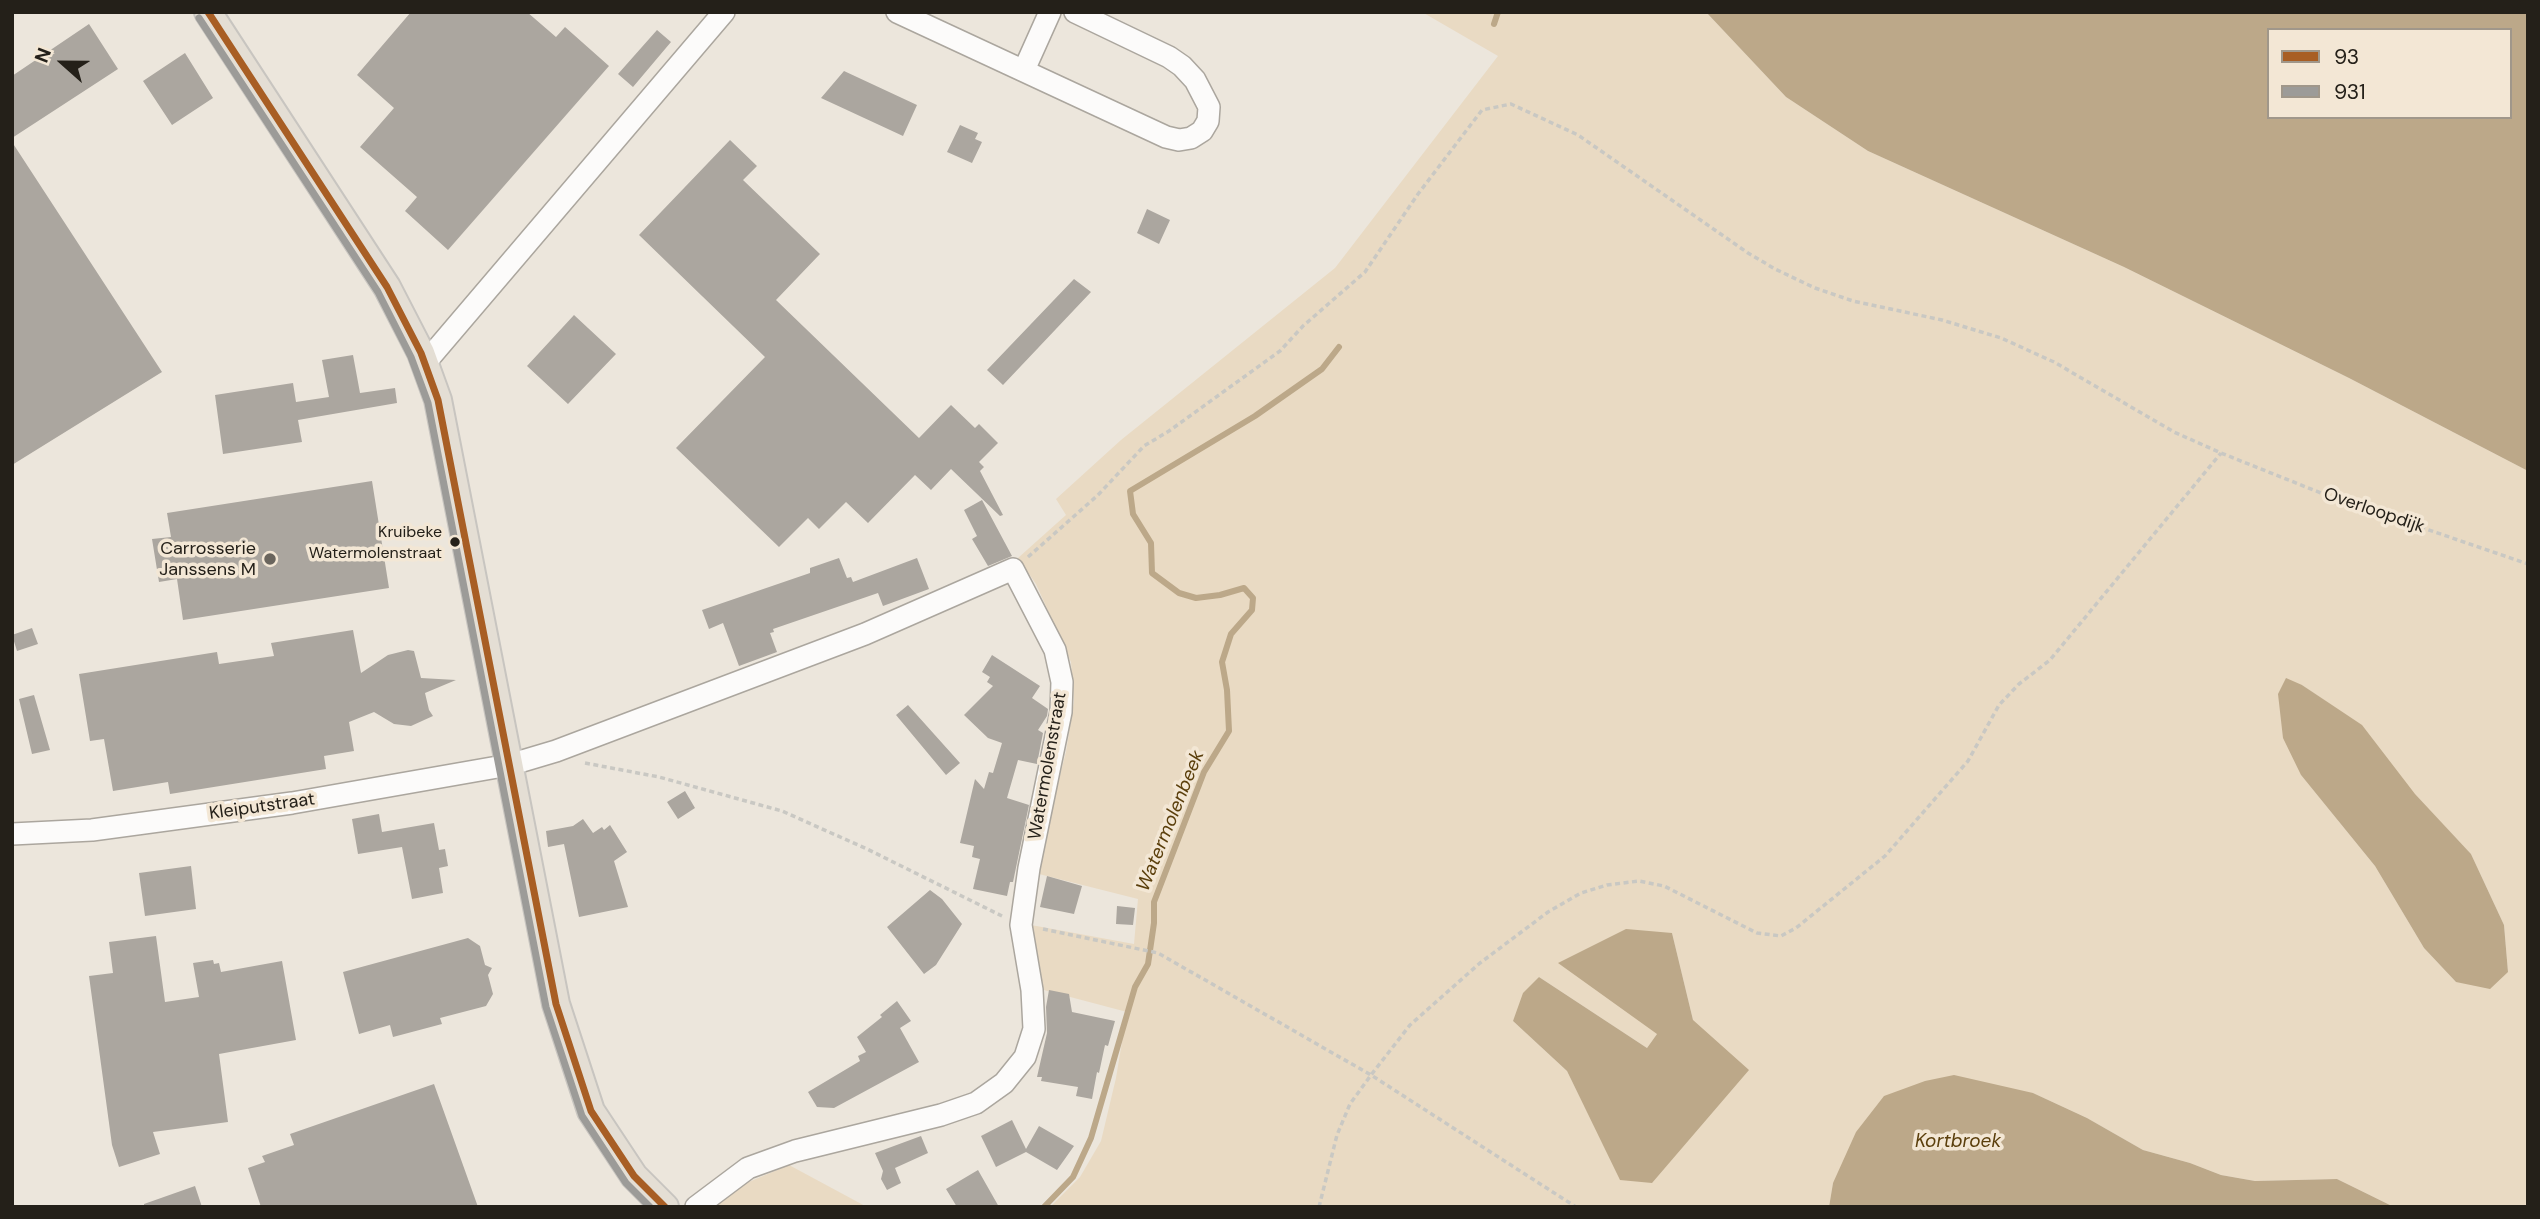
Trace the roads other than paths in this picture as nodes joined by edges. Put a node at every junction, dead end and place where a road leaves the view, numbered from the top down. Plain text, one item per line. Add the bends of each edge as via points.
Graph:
1 (208, 12) edge
2 (724, 12) edge
3 (897, 12) edge
4 (1050, 12) edge
5 (1075, 12) edge
6 (1024, 70) junction
7 (425, 363) junction
8 (509, 765) junction
9 (12, 834) edge
10 (665, 1207) edge
11 (696, 1207) edge

1 - 7 main road via 387,287
2 - 7 street
3 - 6 street
4 - 6 street
5 - 6 street via 1182,66 1209,107 1202,131 1179,141
7 - 8 main road via 438,400
8 - 9 street, Kleiputstraat via 292,803 92,830
8 - 10 main road via 556,1004 591,1111 635,1176
8 - 11 street, Watermolenstraat via 865,634 1013,569 1055,650 1062,682 1061,712 1021,925 1034,1029 1025,1057 1004,1083 976,1103 748,1168

